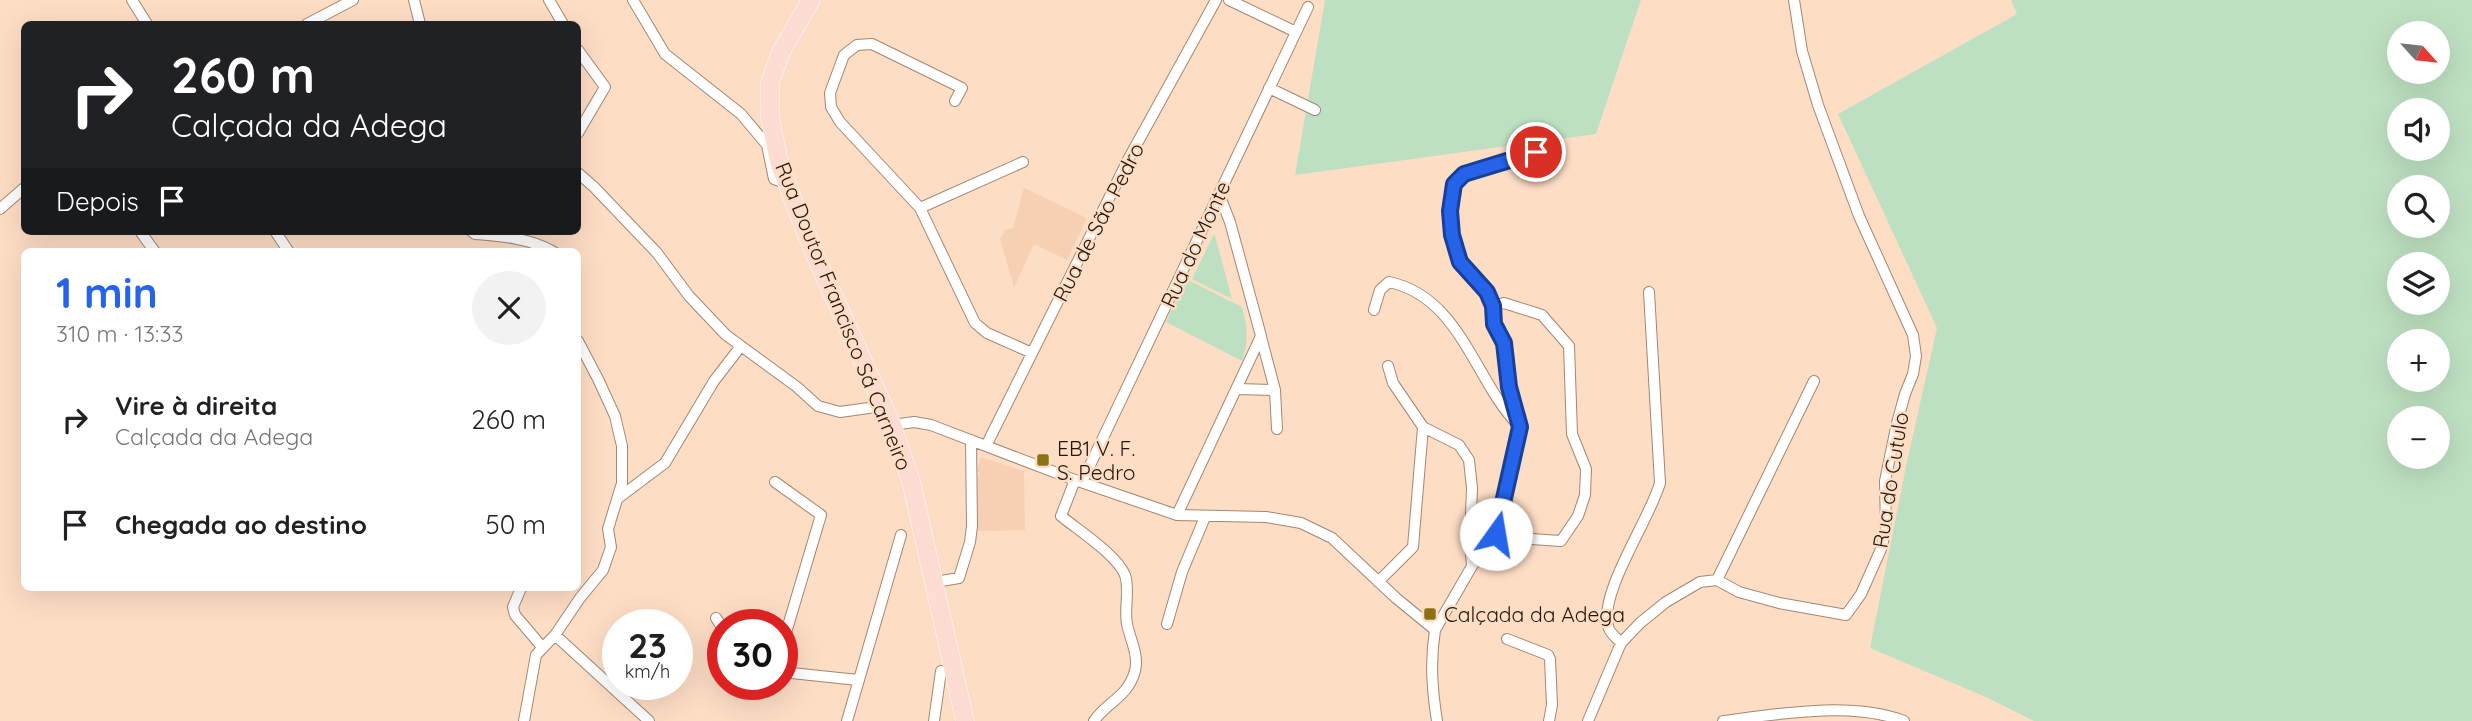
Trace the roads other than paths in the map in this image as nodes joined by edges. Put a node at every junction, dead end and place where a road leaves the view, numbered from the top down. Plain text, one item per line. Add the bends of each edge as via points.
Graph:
1 (132, 0) edge
2 (353, 0) edge
3 (414, 0) edge
4 (549, 0) edge
5 (633, 0) edge
6 (811, 0) edge
7 (1216, 0) edge
8 (1229, 0) edge
9 (1794, 0) edge
10 (1308, 7) dead end
11 (145, 21) edge
12 (313, 21) edge
13 (419, 21) edge
14 (560, 21) edge
15 (1296, 32) junction
16 (581, 54) edge
17 (1269, 88) junction
18 (956, 102) dead end
19 (1315, 110) dead end
20 (581, 128) edge
21 (1536, 152) dead end
22 (1023, 162) dead end
23 (581, 176) edge
24 (788, 184) junction
25 (21, 191) edge
26 (1219, 194) junction
27 (920, 208) junction
28 (0, 209) edge
29 (512, 235) edge
30 (546, 248) edge
31 (1649, 292) dead end
32 (1493, 306) junction
33 (1374, 310) dead end
34 (1261, 336) junction
35 (741, 346) junction
36 (581, 347) edge
37 (1032, 352) junction
38 (1388, 366) dead end
39 (1814, 381) dead end
40 (1238, 388) junction
41 (1275, 390) junction
42 (883, 407) junction
43 (892, 425) junction
44 (1423, 427) junction
45 (1520, 427) junction
46 (1277, 429) dead end
47 (971, 440) junction
48 (986, 446) junction
49 (1079, 481) junction
50 (775, 482) dead end
51 (1504, 498) junction
52 (617, 500) junction
53 (1177, 515) junction
54 (1205, 517) junction
55 (901, 534) dead end
56 (1472, 566) junction
57 (1717, 580) junction
58 (935, 582) junction
59 (1378, 582) junction
60 (520, 591) edge
61 (793, 609) edge
62 (1167, 624) dead end
63 (1435, 630) junction
64 (555, 635) junction
65 (1507, 639) dead end
66 (1621, 643) junction
67 (543, 648) junction
68 (941, 671) dead end
69 (798, 674) edge
70 (858, 680) junction
71 (524, 721) edge
72 (649, 721) edge
73 (847, 721) edge
74 (934, 721) edge
75 (965, 721) edge
76 (1094, 721) edge
77 (1437, 721) edge
78 (1549, 721) edge
79 (1588, 721) edge
80 (1723, 721) edge
81 (1904, 721) edge

1 - 11 street
2 - 12 street
3 - 13 street
4 - 14 street
5 - 24 street via 665,54 741,114 767,145 774,179
6 - 24 main road, Rua Doutor Francisco Sá Carneiro via 781,52 770,82 770,118
7 - 37 street, Rua de São Pedro via 1129,158
8 - 15 street
9 - 57 street, Rua do Cutulo via 1802,51 1818,105 1859,216 1913,335 1915,365 1885,481 1886,529 1872,571 1846,615 1779,603 1739,592
10 - 15 street, Rua do Monte
15 - 17 street, Rua do Monte
16 - 20 street via 605,87
17 - 19 street
17 - 26 street, Rua do Monte
18 - 27 street via 962,88 872,44 857,45 844,55 830,93 831,107 840,122
21 - 32 street via 1464,174 1454,184 1450,211 1460,262 1487,292
22 - 27 street
23 - 35 street via 657,253 689,296
24 - 42 main road, Rua Doutor Francisco Sá Carneiro
25 - 28 street
26 - 34 street
26 - 49 street, Rua do Monte
27 - 37 street via 975,323
29 - 30 street
31 - 66 street via 1660,483 1606,611 1608,630
32 - 45 street
32 - 51 street via 1504,303 1542,315 1569,346 1572,434 1586,468 1582,506 1561,541 1518,538 1510,526 1511,509
33 - 45 street via 1380,290 1389,282 1406,286 1437,306 1474,356 1504,411
34 - 40 street
34 - 41 street
35 - 42 street via 818,406 840,412
35 - 52 street via 713,381 665,463
36 - 52 street via 622,446
37 - 48 street, Rua de São Pedro
38 - 44 street via 1393,383
39 - 57 street
40 - 41 street
40 - 53 street
41 - 46 street
42 - 43 main road, Rua Doutor Francisco Sá Carneiro
43 - 47 street via 931,425
43 - 58 main road, Rua Doutor Francisco Sá Carneiro via 911,481
44 - 56 street via 1459,445 1469,460
44 - 59 street via 1413,547
45 - 51 street
47 - 48 street
47 - 58 street via 971,542 959,578
48 - 49 street
49 - 53 street
49 - 76 street, Rua do Monte via 1061,516 1117,562 1125,576 1126,621 1136,656 1134,673 1119,699
50 - 61 street via 821,515
51 - 56 street via 1496,534
52 - 64 street via 603,570
53 - 54 street
54 - 59 street via 1266,517 1301,523 1332,538
54 - 62 street
55 - 70 street
56 - 63 street
57 - 66 street via 1700,582 1666,602
58 - 75 main road, Rua Doutor Francisco Sá Carneiro
59 - 63 street
60 - 67 street via 513,607 515,615
63 - 77 street via 1430,660
64 - 67 street
64 - 72 street
65 - 78 street via 1548,654
66 - 79 street
67 - 71 street via 536,655
68 - 74 street
69 - 70 street
70 - 73 street
80 - 81 street via 1831,710 1888,715

